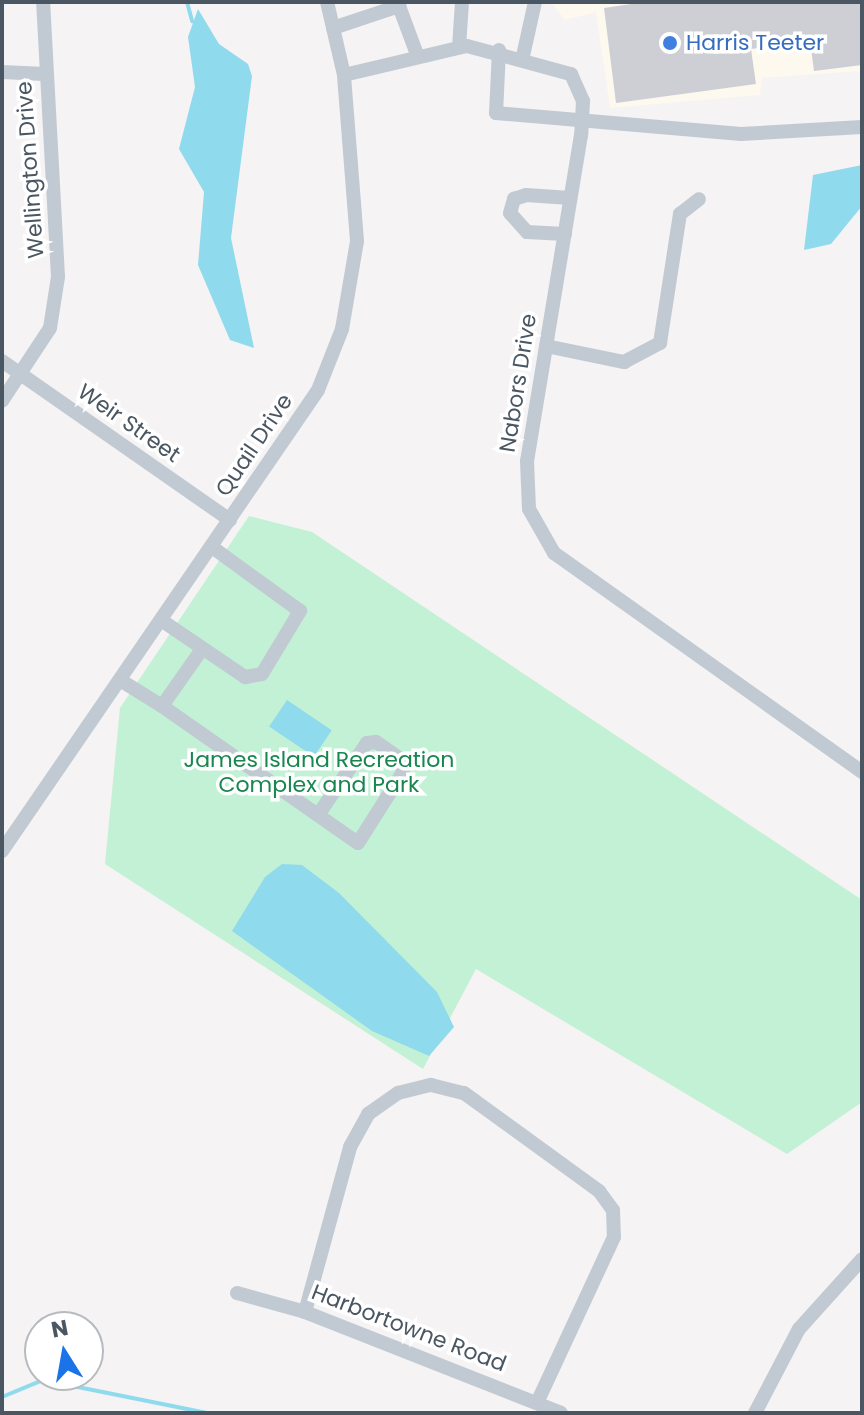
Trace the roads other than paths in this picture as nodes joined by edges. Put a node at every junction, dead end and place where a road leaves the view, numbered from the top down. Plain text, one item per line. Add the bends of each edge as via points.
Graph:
1 (43, 2) edge
2 (327, 2) edge
3 (462, 2) edge
4 (535, 2) edge
5 (333, 28) junction
6 (459, 47) junction
7 (499, 50) junction
8 (523, 56) junction
9 (418, 57) junction
10 (2, 72) edge
11 (45, 74) junction
12 (344, 75) junction
13 (582, 118) junction
14 (862, 127) edge
15 (570, 198) junction
16 (699, 199) dead end
17 (565, 234) junction
18 (546, 346) junction
19 (2, 361) edge
20 (22, 375) junction
21 (2, 401) edge
22 (230, 520) junction
23 (212, 547) junction
24 (161, 620) junction
25 (202, 649) junction
26 (120, 680) junction
27 (162, 706) junction
28 (862, 772) edge
29 (318, 815) junction
30 (2, 851) edge
31 (862, 1259) edge
32 (237, 1293) dead end
33 (305, 1312) junction
34 (538, 1401) junction
35 (561, 1413) edge
36 (755, 1413) edge

1 - 11 street, Wellington Drive
2 - 5 street, Quail Drive
3 - 6 street
4 - 8 street
5 - 9 street via 399,6
5 - 12 street, Quail Drive
6 - 7 street, Nabors Drive
6 - 9 street, Nabors Drive
7 - 8 street, Nabors Drive
7 - 13 street via 496,113
8 - 13 street, Nabors Drive via 571,74
9 - 12 street, Nabors Drive
10 - 11 street
11 - 20 street, Wellington Drive via 58,277 50,328
12 - 22 street, Quail Drive via 357,241 342,329 318,390
13 - 14 street via 741,134
13 - 15 street, Nabors Drive
15 - 17 street, Nabors Drive
15 - 17 street via 526,195 514,199 510,213 527,232
16 - 18 street via 680,214 660,343 624,362
17 - 18 street, Nabors Drive
18 - 28 street, Nabors Drive via 527,461 529,509 554,553
19 - 20 street, Weir Street
20 - 21 street, Wellington Drive
20 - 22 street, Weir Street
22 - 23 street, Quail Drive
23 - 24 street, Quail Drive
23 - 25 street via 297,603 300,618 254,678
24 - 25 street
24 - 26 street, Quail Drive
25 - 27 street
26 - 27 street
26 - 30 street, Quail Drive
27 - 29 street
29 - 29 street via 358,843 403,772 402,760 376,742 367,743
31 - 36 street via 799,1329
32 - 33 street, Harbortowne Road
33 - 34 street, Harbortowne Road
33 - 34 street via 350,1147 368,1114 398,1093 431,1085 464,1093 599,1191 613,1210 614,1237
34 - 35 street, Harbortowne Road

